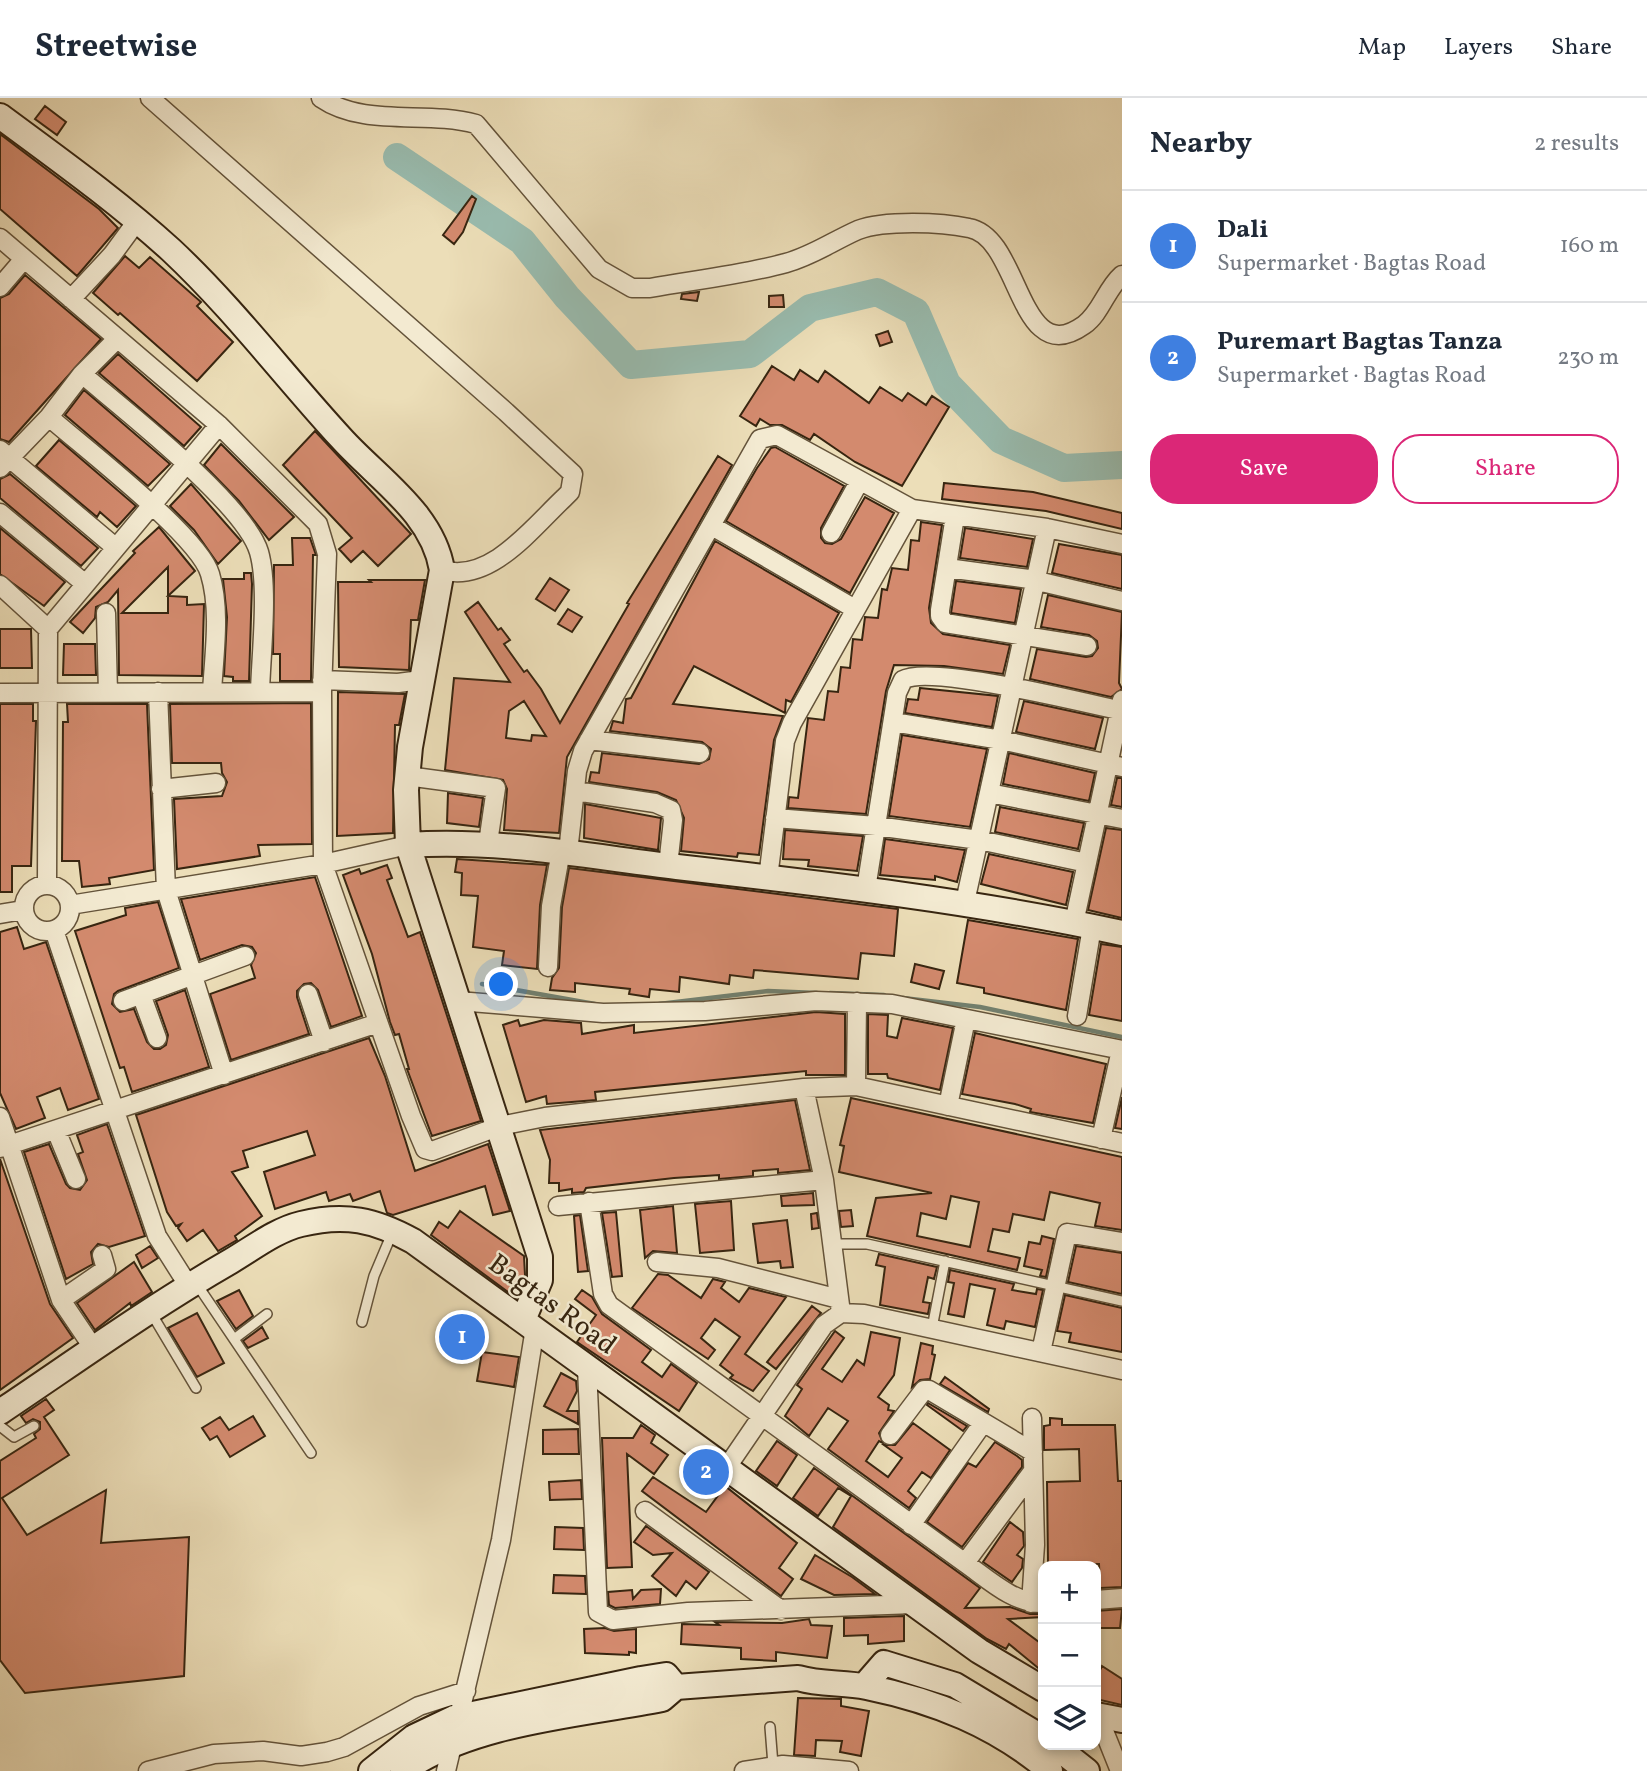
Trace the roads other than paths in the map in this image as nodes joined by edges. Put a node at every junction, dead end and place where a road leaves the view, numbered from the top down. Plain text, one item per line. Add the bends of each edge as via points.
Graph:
1 (150, 98) edge
2 (321, 98) edge
3 (0, 116) edge
4 (138, 221) junction
5 (0, 238) edge
6 (24, 259) junction
7 (1122, 275) edge
8 (0, 287) edge
9 (71, 299) junction
10 (117, 339) junction
11 (82, 374) junction
12 (49, 418) junction
13 (219, 425) junction
14 (3, 458) edge
15 (185, 464) junction
16 (859, 482) junction
17 (151, 505) junction
18 (912, 509) junction
19 (0, 513) edge
20 (955, 516) junction
21 (712, 526) junction
22 (1047, 528) junction
23 (831, 533) dead end
24 (1122, 544) edge
25 (115, 547) junction
26 (947, 568) junction
27 (442, 570) junction
28 (1035, 581) junction
29 (85, 583) junction
30 (0, 585) edge
31 (1122, 601) edge
32 (855, 610) junction
33 (106, 613) dead end
34 (48, 629) junction
35 (1023, 636) junction
36 (1087, 646) dead end
37 (421, 680) junction
38 (322, 686) junction
39 (1012, 688) junction
40 (158, 692) junction
41 (212, 692) junction
42 (260, 692) junction
43 (0, 693) edge
44 (47, 693) junction
45 (108, 693) junction
46 (1121, 707) edge
47 (893, 722) junction
48 (589, 740) junction
49 (1001, 740) junction
50 (700, 753) dead end
51 (1115, 766) edge
52 (407, 776) junction
53 (216, 783) dead end
54 (161, 789) junction
55 (575, 790) junction
56 (989, 793) junction
57 (1097, 814) junction
58 (775, 818) junction
59 (1122, 819) edge
60 (876, 826) junction
61 (979, 840) junction
62 (488, 843) junction
63 (408, 845) junction
64 (565, 851) junction
65 (1087, 863) junction
66 (323, 864) junction
67 (668, 866) junction
68 (768, 878) junction
69 (47, 884) junction
70 (866, 889) junction
71 (166, 890) junction
72 (965, 902) junction
73 (70, 905) junction
74 (23, 910) junction
75 (0, 914) edge
76 (1083, 925) junction
77 (54, 930) junction
78 (1122, 933) edge
79 (245, 956) dead end
80 (548, 967) dead end
81 (193, 975) junction
82 (141, 994) junction
83 (308, 994) dead end
84 (123, 1001) dead end
85 (458, 1001) junction
86 (857, 1002) junction
87 (1077, 1016) dead end
88 (966, 1019) junction
89 (378, 1023) junction
90 (157, 1038) dead end
91 (324, 1042) junction
92 (1121, 1050) edge
93 (225, 1075) junction
94 (856, 1086) junction
95 (804, 1088) junction
96 (948, 1106) junction
97 (113, 1111) junction
98 (0, 1117) edge
99 (500, 1126) junction
100 (56, 1130) junction
101 (1101, 1139) junction
102 (1122, 1143) edge
103 (4, 1147) edge
104 (76, 1179) dead end
105 (824, 1180) junction
106 (589, 1202) junction
107 (558, 1206) dead end
108 (393, 1230) junction
109 (1122, 1242) edge
110 (832, 1244) junction
111 (102, 1255) dead end
112 (945, 1261) junction
113 (657, 1262) dead end
114 (191, 1284) junction
115 (1055, 1286) junction
116 (61, 1300) junction
117 (1122, 1301) edge
118 (840, 1306) junction
119 (150, 1311) junction
120 (267, 1314) dead end
121 (362, 1322) dead end
122 (529, 1324) junction
123 (933, 1328) junction
124 (234, 1339) junction
125 (94, 1349) junction
126 (1041, 1352) junction
127 (587, 1368) junction
128 (1122, 1370) edge
129 (196, 1388) dead end
130 (0, 1412) edge
131 (761, 1417) junction
132 (1032, 1419) dead end
133 (983, 1423) junction
134 (0, 1426) edge
135 (34, 1426) dead end
136 (890, 1435) dead end
137 (1033, 1452) junction
138 (311, 1453) dead end
139 (727, 1467) junction
140 (1033, 1471) junction
141 (645, 1511) dead end
142 (911, 1525) junction
143 (965, 1563) junction
144 (1122, 1598) edge
145 (1101, 1600) edge
146 (1037, 1603) edge
147 (915, 1604) junction
148 (780, 1610) junction
149 (864, 1686) junction
150 (676, 1687) junction
151 (1040, 1687) edge
152 (466, 1691) junction
153 (460, 1716) junction
154 (1105, 1717) edge
155 (770, 1727) dead end
156 (1038, 1735) edge
157 (453, 1743) junction
158 (1060, 1750) edge
159 (773, 1765) junction
160 (793, 1768) edge
161 (148, 1771) edge
162 (371, 1771) edge
163 (403, 1771) edge
164 (446, 1771) edge
165 (744, 1771) edge
166 (849, 1771) edge
167 (1050, 1771) edge
168 (1087, 1771) edge
169 (1120, 1771) edge

1 - 27 street via 572,474 565,498 498,558 458,575
2 - 7 street via 365,114 460,119 476,124 599,269 632,288 784,264 874,226 948,224 976,229 989,238 1035,325 1061,335 1086,324
3 - 4 street
4 - 9 street
4 - 27 street via 226,306 344,442 414,511 436,547
5 - 6 street
6 - 8 street
6 - 9 street
9 - 10 street
10 - 11 street
10 - 13 street
11 - 12 street
11 - 15 street
12 - 14 street
12 - 17 street
13 - 15 street
13 - 38 street via 318,524 323,536 327,554
14 - 25 street
15 - 17 street
15 - 42 street via 246,525 260,555
16 - 18 street
16 - 21 street via 777,435 768,435 760,439
16 - 23 street
17 - 25 street
17 - 41 street via 204,560 210,573 214,600
18 - 20 street
18 - 32 street
19 - 29 street
20 - 22 street
20 - 26 street
21 - 32 street
21 - 48 street
22 - 24 street
22 - 28 street
25 - 29 street
26 - 28 street
26 - 35 street via 940,616 945,622
27 - 37 street
28 - 31 street
28 - 35 street
29 - 34 street
30 - 34 street
32 - 58 street via 785,741
33 - 45 street
34 - 44 street
35 - 36 street
35 - 39 street
37 - 38 street
37 - 52 street
38 - 42 street
38 - 66 street
39 - 46 street
39 - 47 street via 910,676 897,692
39 - 49 street
40 - 41 street
40 - 45 street
40 - 54 street
41 - 42 street
43 - 44 street
44 - 45 street
44 - 69 street
46 - 51 street
47 - 49 street
47 - 60 street
48 - 50 street
48 - 55 street
49 - 51 street
49 - 56 street
51 - 57 street
52 - 62 street via 496,788
52 - 63 street
53 - 54 street
54 - 71 street
55 - 64 street
55 - 67 street via 655,803 671,810
56 - 57 street
56 - 61 street
57 - 59 street
57 - 65 street
58 - 60 street
58 - 68 street
60 - 61 street
60 - 70 street
61 - 65 street
61 - 72 street
62 - 63 street
62 - 64 street
63 - 66 street
63 - 85 street
64 - 67 street
64 - 80 street via 551,906
65 - 76 street
66 - 71 street
66 - 89 street
67 - 68 street
68 - 70 street
69 - 73 street via 60,888
69 - 74 street via 32,889
70 - 72 street
71 - 73 street
71 - 81 street
72 - 76 street
73 - 77 street via 66,920
74 - 75 street
74 - 77 street via 34,927
76 - 78 street
76 - 87 street
77 - 97 street
79 - 81 street
81 - 82 street
81 - 93 street
82 - 84 street
82 - 90 street
83 - 91 street
85 - 86 street via 603,1013
85 - 99 street
86 - 88 street
86 - 94 street
88 - 92 street
88 - 96 street
89 - 91 street
89 - 99 street via 425,1149 432,1151
91 - 93 street
92 - 101 street
93 - 97 street
94 - 95 street
94 - 96 street
95 - 99 street
95 - 105 street
96 - 101 street
97 - 100 street
97 - 114 street via 157,1236
98 - 103 street
99 - 122 street via 542,1268
100 - 103 street
100 - 104 street
101 - 102 street
103 - 116 street
105 - 106 street
105 - 110 street
106 - 107 street
106 - 131 street via 603,1294 609,1305
108 - 114 street, Bagtas Road via 360,1219 302,1224 278,1232
108 - 121 lane
108 - 122 street, Bagtas Road
109 - 115 street via 1068,1233
110 - 112 lane via 859,1242
110 - 118 street
111 - 116 street via 106,1269
112 - 115 lane
112 - 123 lane
113 - 118 street via 718,1268
114 - 119 street, Bagtas Road
114 - 124 lane
115 - 117 lane
115 - 126 street
116 - 125 street
118 - 123 street
118 - 131 street
119 - 125 street, Bagtas Road
119 - 129 lane
120 - 124 lane
122 - 127 street, Bagtas Road
122 - 152 street via 501,1540
123 - 126 street
124 - 138 lane
125 - 130 street, Bagtas Road
126 - 128 street
127 - 139 street, Bagtas Road
127 - 148 street via 598,1612 613,1620
131 - 139 street
131 - 142 street
132 - 137 street
133 - 136 street via 923,1390
133 - 137 street
133 - 142 street
134 - 135 lane via 15,1437
137 - 140 street
139 - 147 street, Bagtas Road
140 - 143 street
140 - 146 street
141 - 148 street
142 - 143 street
143 - 146 street via 1018,1598
144 - 145 street
147 - 148 street
147 - 151 street, Bagtas Road via 979,1651
149 - 150 street via 817,1684 798,1678
149 - 156 street via 884,1663 955,1685
149 - 167 street via 946,1707
150 - 153 street via 666,1675
150 - 157 street via 662,1699
152 - 153 street
152 - 161 street via 419,1706 327,1752 301,1756 263,1751 214,1754
153 - 157 street
153 - 162 street via 425,1731
154 - 169 street
155 - 159 lane
157 - 163 street
157 - 164 street
158 - 168 street
159 - 160 street
159 - 165 street
160 - 166 street

